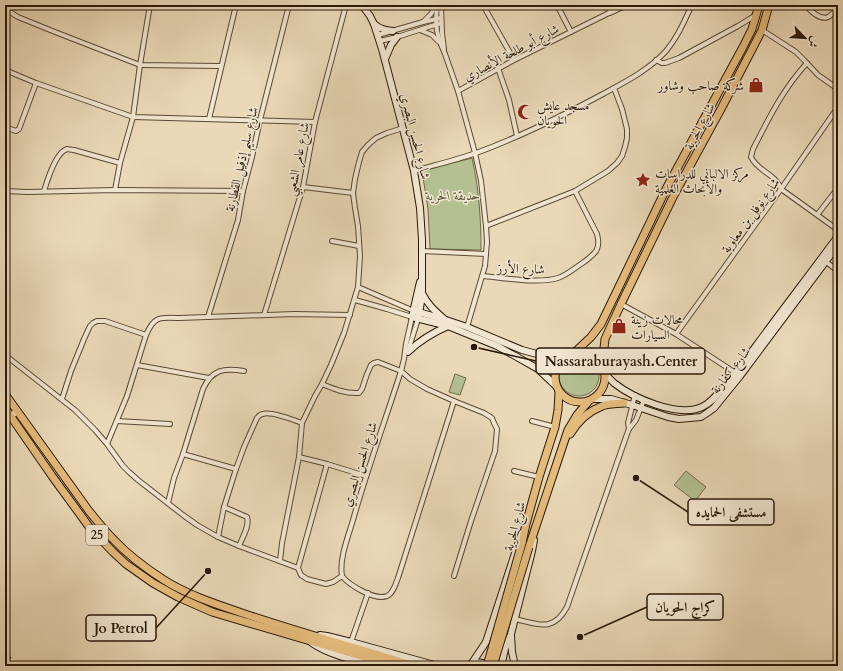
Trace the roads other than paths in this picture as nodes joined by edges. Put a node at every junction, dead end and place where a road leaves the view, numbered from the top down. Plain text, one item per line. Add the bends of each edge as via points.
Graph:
1 (8, 5) edge
2 (150, 5) edge
3 (236, 5) edge
4 (289, 5) edge
5 (346, 5) edge
6 (362, 5) edge
7 (436, 5) edge
8 (441, 5) edge
9 (483, 5) edge
10 (557, 5) edge
11 (614, 5) edge
12 (627, 5) edge
13 (690, 5) edge
14 (759, 5) edge
15 (769, 5) edge
16 (805, 5) edge
17 (838, 8) edge
18 (5, 10) edge
19 (609, 13) junction
20 (756, 15) junction
21 (438, 21) junction
22 (422, 22) junction
23 (374, 24) junction
24 (420, 30) junction
25 (762, 30) junction
26 (393, 31) junction
27 (571, 32) junction
28 (397, 37) junction
29 (379, 38) junction
30 (440, 42) junction
31 (445, 54) junction
32 (385, 59) junction
33 (514, 60) junction
34 (656, 60) junction
35 (807, 63) junction
36 (140, 65) junction
37 (221, 66) junction
38 (498, 68) junction
39 (5, 70) edge
40 (36, 83) junction
41 (614, 88) junction
42 (838, 89) edge
43 (458, 92) junction
44 (838, 108) edge
45 (133, 117) junction
46 (209, 119) junction
47 (260, 120) junction
48 (315, 122) junction
49 (5, 127) edge
50 (403, 128) junction
51 (517, 136) junction
52 (475, 153) junction
53 (120, 163) junction
54 (414, 171) junction
55 (303, 187) junction
56 (838, 188) edge
57 (781, 189) junction
58 (115, 190) junction
59 (5, 191) edge
60 (44, 191) junction
61 (243, 191) junction
62 (575, 192) junction
63 (353, 193) junction
64 (818, 215) junction
65 (486, 226) junction
66 (838, 230) edge
67 (838, 236) edge
68 (332, 241) dead end
69 (838, 245) edge
70 (359, 246) junction
71 (422, 251) junction
72 (486, 254) junction
73 (823, 260) junction
74 (838, 271) edge
75 (483, 276) junction
76 (422, 278) junction
77 (358, 287) junction
78 (422, 292) junction
79 (355, 300) junction
80 (621, 304) junction
81 (264, 315) junction
82 (350, 315) junction
83 (416, 315) junction
84 (208, 317) junction
85 (447, 323) junction
86 (467, 327) junction
87 (676, 334) junction
88 (146, 335) junction
89 (408, 352) junction
90 (572, 353) junction
91 (5, 355) edge
92 (404, 359) junction
93 (137, 365) junction
94 (244, 371) dead end
95 (401, 371) junction
96 (604, 371) junction
97 (738, 374) junction
98 (209, 378) junction
99 (322, 384) junction
100 (555, 385) junction
101 (559, 392) junction
102 (5, 394) edge
103 (635, 395) junction
104 (62, 399) junction
105 (644, 400) junction
106 (454, 401) junction
107 (591, 401) junction
108 (12, 403) junction
109 (624, 403) junction
110 (632, 405) junction
111 (641, 408) junction
112 (5, 409) edge
113 (17, 411) junction
114 (8, 419) edge
115 (118, 421) junction
116 (532, 421) dead end
117 (302, 423) junction
118 (170, 424) dead end
119 (555, 427) junction
120 (629, 429) junction
121 (108, 444) junction
122 (562, 448) junction
123 (183, 454) junction
124 (299, 457) junction
125 (327, 464) junction
126 (236, 469) junction
127 (514, 470) dead end
128 (366, 476) junction
129 (539, 477) junction
130 (168, 503) junction
131 (224, 508) junction
132 (526, 524) junction
133 (536, 528) junction
134 (218, 537) junction
135 (239, 546) junction
136 (280, 561) junction
137 (298, 568) junction
138 (342, 576) junction
139 (454, 576) dead end
140 (368, 593) junction
141 (515, 619) junction
142 (511, 634) junction
143 (313, 639) junction
144 (351, 642) junction
145 (486, 642) junction
146 (505, 649) junction
147 (469, 664) edge
148 (377, 666) edge
149 (395, 666) edge
150 (414, 666) edge
151 (438, 666) edge
152 (487, 666) edge
153 (493, 666) edge
154 (501, 666) edge
155 (515, 666) edge

1 - 18 street
2 - 36 street
3 - 37 street
4 - 47 street, شارع سليم إذفيل القطارنة
5 - 48 street, شارع عامر الشعبي
6 - 23 street, شارع الحسن البصري
7 - 21 street
7 - 22 street
8 - 21 street
9 - 33 street
10 - 27 street
11 - 19 street
12 - 19 street, شارع أبو طلحة الأنصاري
13 - 34 street via 680,31
14 - 20 highway, شارع الحرية
15 - 25 highway, شارع الحرية
16 - 17 street via 821,18 829,17
18 - 36 street
19 - 27 street, شارع أبو طلحة الأنصاري
20 - 34 street via 679,58 665,63
20 - 90 highway, شارع الحرية via 743,47 667,187 601,324 591,337
21 - 22 street
21 - 24 street
21 - 30 street
21 - 31 street
22 - 26 street
23 - 26 street
23 - 29 street, شارع الحسن البصري
24 - 28 street
24 - 30 street
25 - 35 street via 796,52
25 - 80 highway, شارع الحرية via 674,195
26 - 29 street
27 - 33 street, شارع أبو طلحة الأنصاري
28 - 29 street
28 - 32 street
29 - 32 street, شارع الحسن البصري
30 - 31 street
31 - 43 street
32 - 50 street, شارع الحسن البصري
33 - 38 street, شارع أبو طلحة الأنصاري
34 - 41 street
35 - 42 street via 818,75
35 - 57 street via 792,80 767,121 751,157 755,164 776,180
36 - 37 street
36 - 45 street
37 - 46 street
38 - 43 street, شارع أبو طلحة الأنصاري
38 - 51 street
39 - 40 street
40 - 45 street
40 - 49 street via 19,129 16,131
41 - 51 street via 568,113
41 - 62 street via 627,129 622,156 608,171
43 - 52 street
44 - 57 street, شارع نوفل بن معاوية
45 - 46 street
45 - 53 street
46 - 47 street
47 - 48 street
47 - 61 street, شارع سليم إذفيل القطارنة
48 - 55 street, شارع عامر الشعبي
50 - 54 street, شارع الحسن البصري
50 - 63 street via 376,138 362,152
51 - 52 street
52 - 54 street
52 - 65 street
53 - 58 street
53 - 60 street via 67,149 56,161
54 - 71 street, شارع الحسن البصري via 420,208
55 - 63 street
55 - 81 street, شارع عامر الشعبي
56 - 64 street
57 - 64 street
57 - 87 street, شارع نوفل بن معاوية
58 - 60 street
58 - 61 street
59 - 60 street
61 - 84 street, شارع سليم إذفيل القطارنة via 238,220
62 - 65 street
62 - 75 street, شارع الأرز via 597,234 599,241 595,253 558,278 540,280
63 - 70 street
64 - 66 street
65 - 72 street
67 - 73 street, شارع كفارنة
68 - 70 street
69 - 73 street, شارع كفارنة
70 - 77 street
71 - 72 street
71 - 76 street, شارع الحسن البصري
72 - 75 street
73 - 74 street
73 - 97 street, شارع كفارنة
75 - 86 street
76 - 78 street, شارع الحسن البصري
76 - 83 street, شارع الحسن البصري via 418,288
77 - 79 street
77 - 83 street
78 - 83 street, شارع الحسن البصري
78 - 85 street via 431,307
79 - 82 street
79 - 83 street
80 - 87 street
80 - 96 highway, شارع الحرية via 606,339
81 - 82 street
81 - 84 street
82 - 99 street
83 - 85 street
83 - 89 street, شارع الحسن البصري
83 - 92 street, شارع الحسن البصري via 406,344
84 - 88 street via 163,317 152,323
85 - 86 street
85 - 89 street
85 - 100 street via 518,357 538,369
86 - 90 street via 531,353 548,356
87 - 97 street
88 - 93 street
88 - 104 street via 105,321 93,323 71,371
89 - 92 street, شارع الحسن البصري
90 - 96 highway via 581,352 595,356
90 - 100 highway via 558,364 554,376
91 - 104 street
92 - 95 street, شارع الحسن البصري
93 - 98 street
93 - 115 street
94 - 98 street via 222,370
95 - 99 street via 374,362 359,393 338,390
95 - 106 street via 415,382
95 - 128 street, شارع الحسن البصري
96 - 103 street, شارع كفارنة via 614,383
96 - 107 highway via 603,388
97 - 105 street, شارع كفارنة via 716,397 693,410 673,409
97 - 111 street, شارع كفارنة via 714,408 701,417 679,419
98 - 123 street via 203,388
99 - 117 street
100 - 101 highway
101 - 107 highway via 575,403
101 - 119 highway, شارع الحرية
102 - 108 highway, 25
103 - 105 street, شارع كفارنة
103 - 110 street
104 - 121 street
105 - 111 street
106 - 139 street via 492,418 497,429 495,451
106 - 140 street via 394,589 386,597
107 - 109 street, شارع كفارنة via 611,399
107 - 122 highway, شارع الحرية via 577,415
108 - 112 street
108 - 113 highway, 25
109 - 110 street, شارع كفارنة
109 - 122 highway via 600,406 583,418
110 - 111 street, شارع كفارنة
110 - 120 street
111 - 120 street
112 - 114 highway, 25
113 - 114 street
113 - 143 highway, 25 via 89,511 114,540 137,560 165,581 197,597
114 - 143 highway, 25 via 90,528 135,571 200,608
115 - 118 street
115 - 121 street
116 - 119 street
117 - 124 street
117 - 126 street via 277,415 260,415 254,423
119 - 129 highway, شارع الحرية
120 - 141 street via 565,611 551,624 542,625
121 - 130 street via 129,472
122 - 133 highway, شارع الحرية
123 - 126 street
123 - 130 street
124 - 125 street
124 - 136 street
125 - 128 street
125 - 137 street
126 - 131 street
127 - 129 street
128 - 138 street, شارع الحسن البصري via 342,560
129 - 132 highway, شارع الحرية
130 - 134 street
131 - 134 street
131 - 135 street via 248,519
132 - 145 street
132 - 152 highway, شارع الحرية, bridge
133 - 141 street
133 - 153 highway, شارع الحرية, bridge
134 - 135 street
135 - 136 street
136 - 137 street
137 - 138 street via 301,575 307,579 324,584 329,584
138 - 140 street via 354,587
140 - 144 street
141 - 142 street
142 - 146 street
142 - 155 street
143 - 144 street, 25 via 323,635
143 - 148 street, 25 via 318,647
143 - 149 highway
143 - 150 highway
144 - 151 street, 25
145 - 146 street via 486,651 490,656 500,655
145 - 147 street
146 - 154 street
147 - 153 street via 482,662

